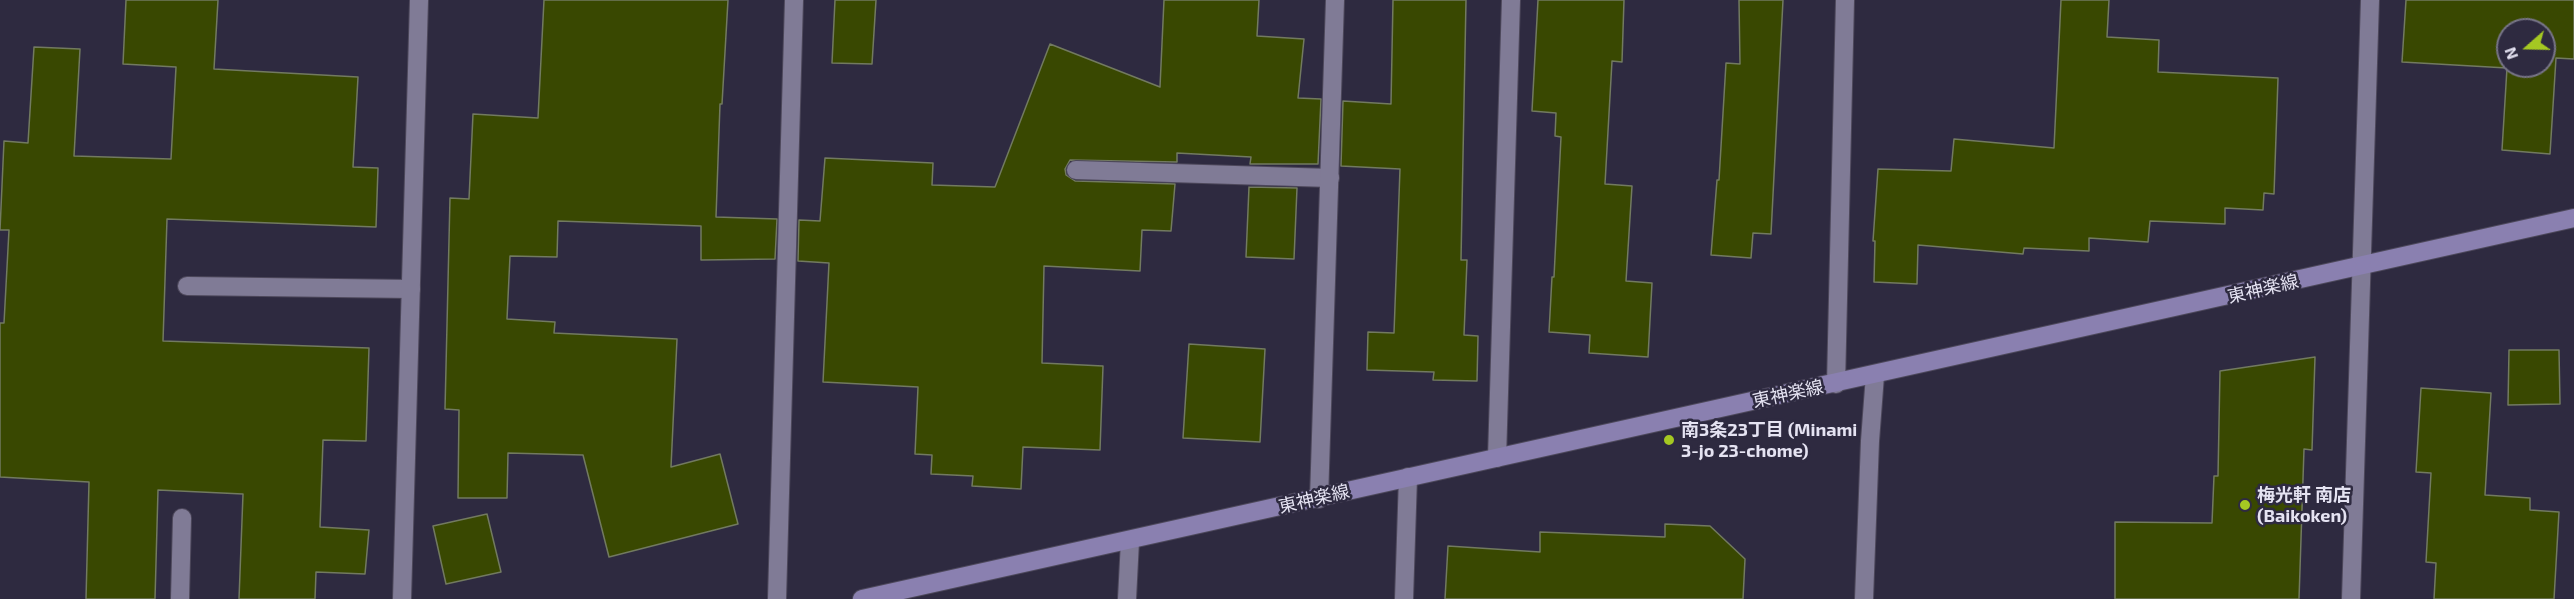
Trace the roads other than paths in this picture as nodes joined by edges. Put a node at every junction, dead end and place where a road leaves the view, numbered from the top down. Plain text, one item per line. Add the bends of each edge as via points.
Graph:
1 (419, 0) edge
2 (794, 0) edge
3 (1335, 0) edge
4 (1511, 0) edge
5 (1845, 0) edge
6 (2370, 0) edge
7 (1076, 170) dead end
8 (1330, 177) junction
9 (2574, 218) edge
10 (2361, 267) junction
11 (187, 286) dead end
12 (411, 289) junction
13 (1875, 375) junction
14 (1836, 384) junction
15 (1497, 458) junction
16 (1408, 477) junction
17 (1319, 499) junction
18 (182, 518) dead end
19 (1130, 541) junction
20 (887, 596) edge
21 (180, 599) edge
22 (402, 599) edge
23 (777, 599) edge
24 (862, 599) edge
25 (1127, 599) edge
26 (1404, 599) edge
27 (1864, 599) edge
28 (2351, 599) edge

1 - 12 street
2 - 23 street
3 - 8 street
4 - 15 street
5 - 14 street
6 - 10 street
7 - 8 street
8 - 17 street
9 - 10 street, 東神楽線
10 - 13 street, 東神楽線
10 - 28 street
11 - 12 street
12 - 22 street
13 - 14 street, 東神楽線
13 - 27 street
14 - 15 street, 東神楽線
15 - 16 street, 東神楽線
16 - 17 street, 東神楽線
16 - 26 street
17 - 19 street, 東神楽線
18 - 21 street
19 - 20 street, 東神楽線
19 - 25 street
20 - 24 street, 東神楽線

